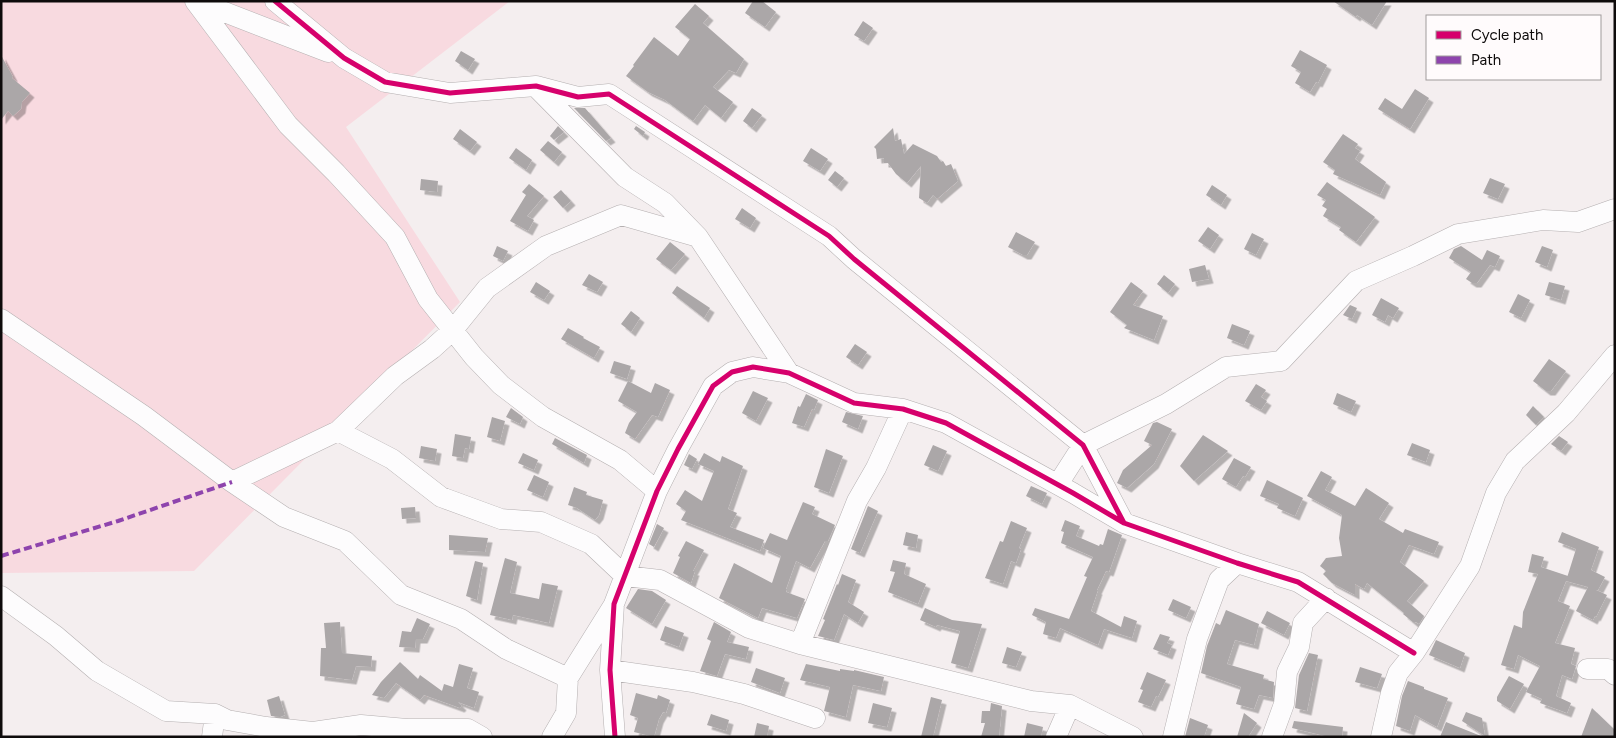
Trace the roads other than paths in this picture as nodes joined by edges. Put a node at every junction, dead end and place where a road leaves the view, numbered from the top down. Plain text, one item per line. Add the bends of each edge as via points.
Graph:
1 (195, 1) edge
2 (275, 1) edge
3 (344, 58) junction
4 (536, 86) junction
5 (1615, 208) edge
6 (698, 237) junction
7 (1, 319) edge
8 (453, 330) junction
9 (1615, 355) edge
10 (789, 373) junction
11 (903, 409) junction
12 (338, 431) junction
13 (1083, 445) junction
14 (232, 482) junction
15 (1058, 484) junction
16 (657, 491) junction
17 (1124, 523) junction
18 (1237, 563) junction
19 (625, 576) junction
20 (1, 596) edge
21 (1326, 598) junction
22 (614, 604) junction
23 (800, 644) junction
24 (1414, 652) junction
25 (1588, 669) dead end
26 (610, 670) junction
27 (1615, 675) edge
28 (568, 678) junction
29 (1070, 705) junction
30 (215, 714) junction
31 (814, 718) dead end
32 (212, 737) edge
33 (482, 737) edge
34 (552, 737) edge
35 (615, 737) edge
36 (1056, 737) edge
37 (1133, 737) edge
38 (1173, 737) edge
39 (1272, 737) edge
40 (1381, 737) edge

1 - 3 street
1 - 8 street via 288,125 395,237 428,299
2 - 3 street
3 - 4 street via 384,82 450,93
4 - 6 street via 625,177 665,202
4 - 13 street via 578,97 609,94 829,236
5 - 13 street via 1578,222 1543,220 1458,234 1356,280 1281,360 1226,367 1166,404
6 - 8 street via 621,215 546,246 487,288
6 - 10 street
7 - 14 street via 144,416
8 - 12 street via 432,350 395,376
8 - 16 street via 501,385 543,417 620,460
9 - 24 street via 1566,413 1515,461 1496,493 1470,566
10 - 11 street via 854,403
10 - 16 street via 752,367 732,372 713,386
11 - 15 street via 946,423
11 - 23 street via 857,501
12 - 14 street
12 - 19 street via 392,459 442,497 501,519 541,522 591,544
13 - 15 street
13 - 17 street
14 - 28 street via 284,517 345,541 402,595 461,618 506,648
15 - 17 street
16 - 19 street
17 - 18 street
18 - 21 street via 1298,582
18 - 38 street via 1218,580 1197,639
19 - 22 street
19 - 23 street via 660,580 749,628
20 - 30 street via 97,671 166,711
21 - 24 street
21 - 39 street via 1303,622 1299,647 1287,672 1284,704
22 - 26 street
22 - 28 street
23 - 29 street via 1031,701
24 - 40 street via 1398,673
25 - 27 street via 1608,669
26 - 31 street via 736,692
26 - 35 street
28 - 34 street via 566,713
29 - 36 street
29 - 37 street
30 - 32 street
30 - 33 street via 227,720 313,732 360,724 406,729 468,729

